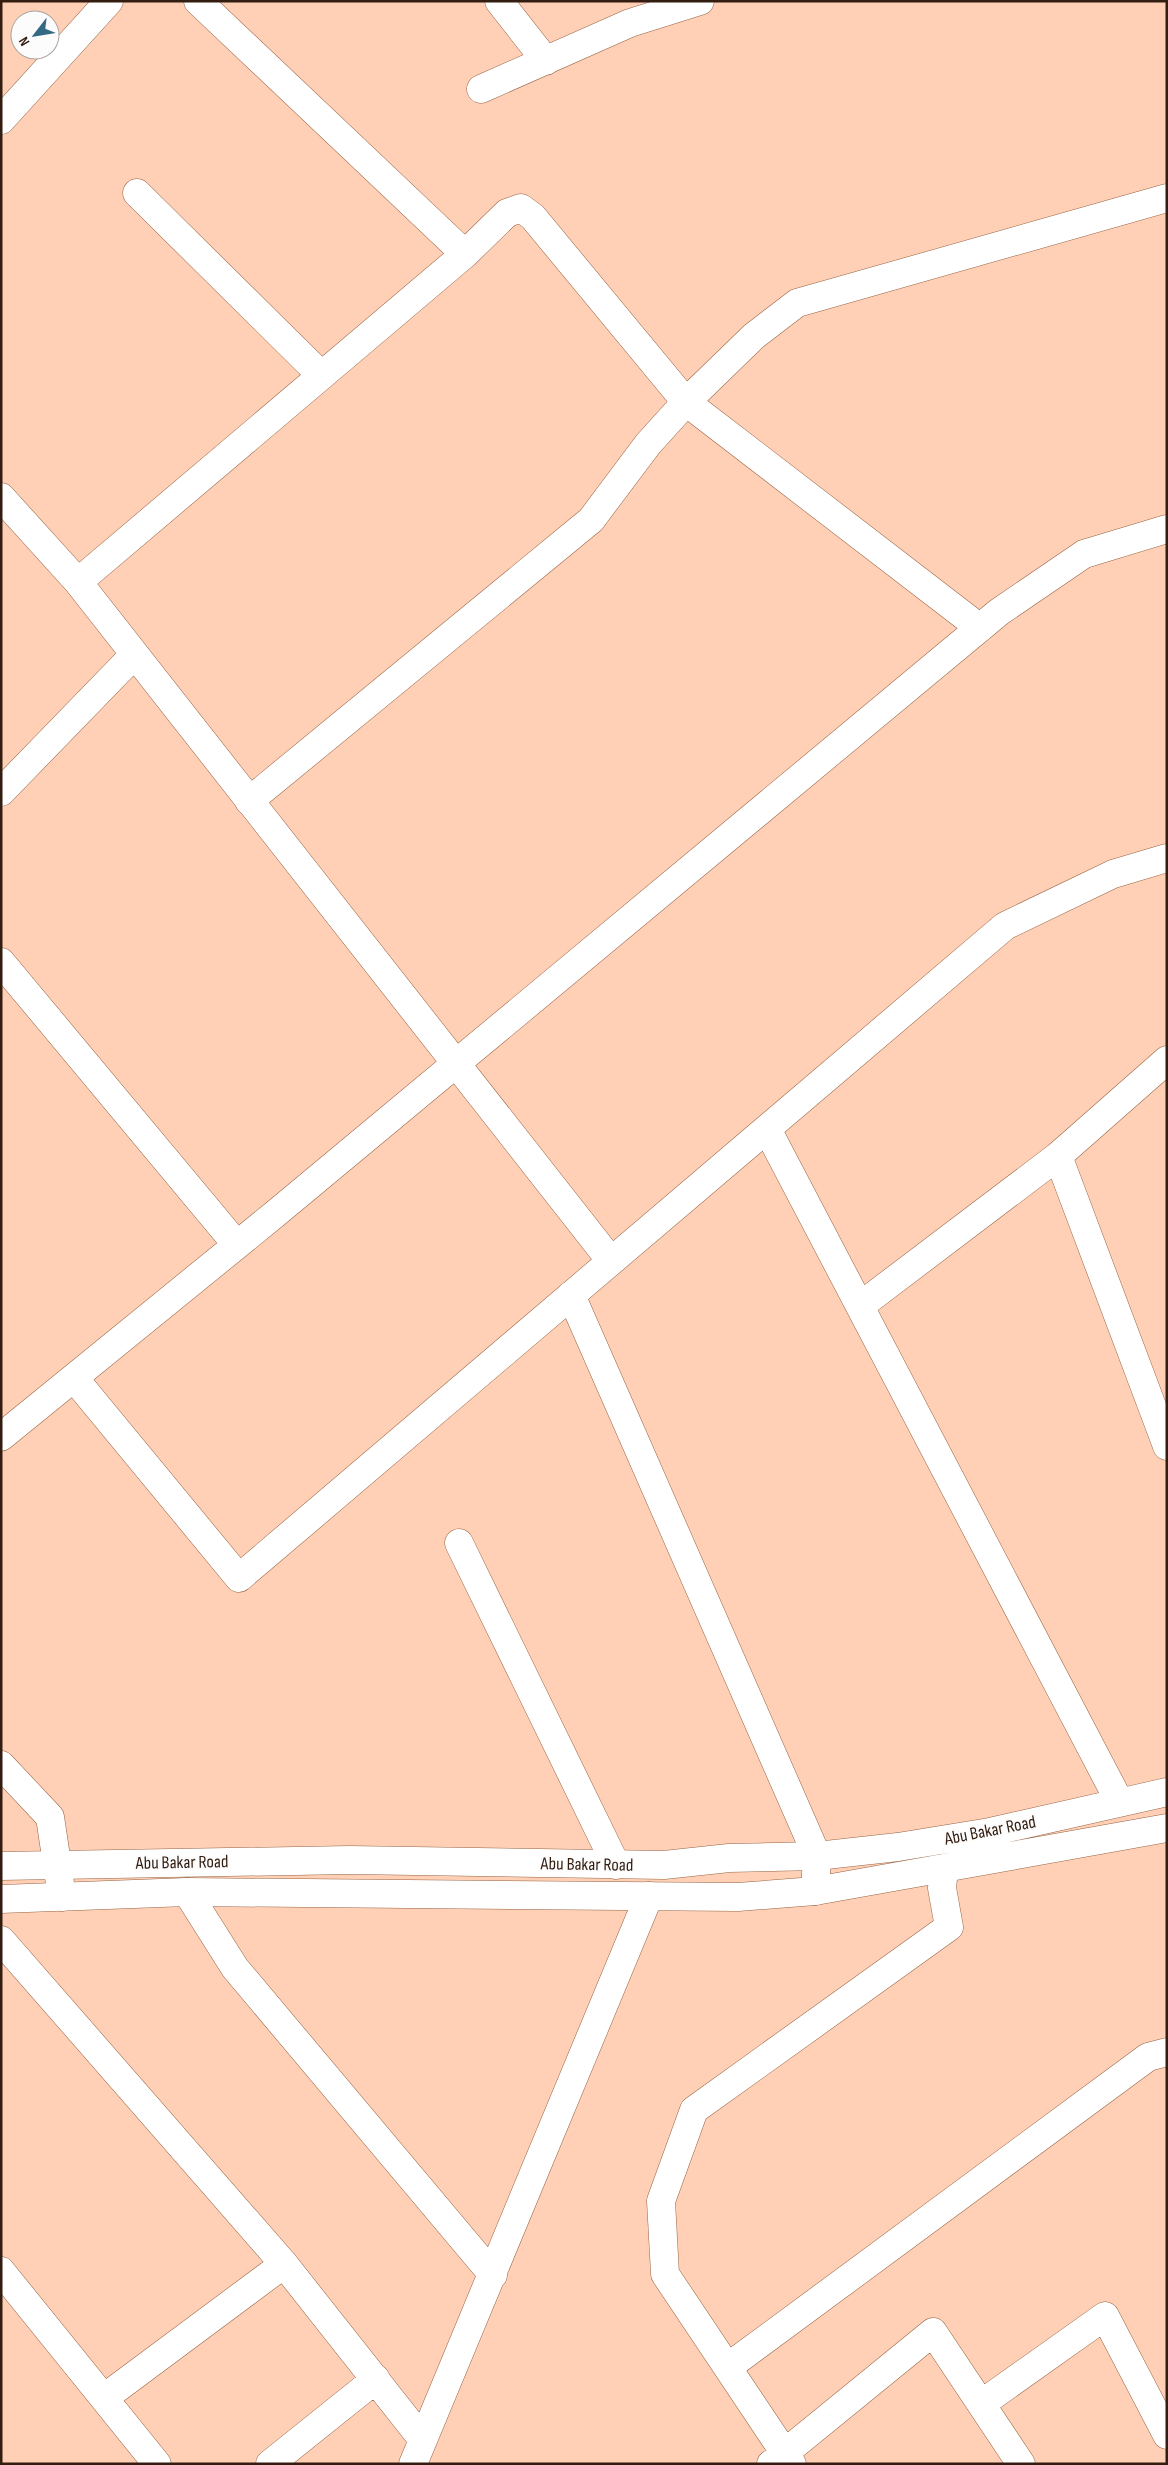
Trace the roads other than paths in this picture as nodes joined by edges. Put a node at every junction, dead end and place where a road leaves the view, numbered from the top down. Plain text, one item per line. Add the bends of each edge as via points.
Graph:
1 (109, 1) edge
2 (198, 1) edge
3 (499, 1) edge
4 (700, 1) edge
5 (546, 60) junction
6 (481, 89) dead end
7 (1, 120) edge
8 (137, 193) dead end
9 (1167, 198) edge
10 (465, 254) junction
11 (320, 375) junction
12 (686, 402) junction
13 (1, 497) edge
14 (1167, 529) edge
15 (78, 582) junction
16 (980, 628) junction
17 (134, 654) junction
18 (1, 792) edge
19 (249, 801) junction
20 (1167, 858) edge
21 (1, 962) edge
22 (1167, 1060) edge
23 (456, 1064) junction
24 (767, 1129) junction
25 (1058, 1156) junction
26 (237, 1245) junction
27 (611, 1262) junction
28 (571, 1296) junction
29 (860, 1306) junction
30 (74, 1378) junction
31 (1, 1437) edge
32 (1167, 1446) edge
33 (459, 1543) dead end
34 (1, 1765) edge
35 (1167, 1792) edge
36 (1119, 1801) junction
37 (1166, 1829) edge
38 (817, 1856) junction
39 (58, 1864) junction
40 (616, 1865) junction
41 (1, 1866) edge
42 (944, 1869) junction
43 (815, 1890) junction
44 (187, 1892) junction
45 (650, 1896) junction
46 (62, 1897) junction
47 (1, 1899) edge
48 (1, 1940) edge
49 (1167, 2052) edge
50 (284, 2264) junction
51 (1, 2271) edge
52 (493, 2275) junction
53 (728, 2367) junction
54 (376, 2380) junction
55 (104, 2398) junction
56 (981, 2404) junction
57 (1167, 2435) edge
58 (418, 2452) edge
59 (783, 2460) edge
60 (157, 2464) edge
61 (270, 2464) edge
62 (1021, 2464) edge

1 - 7 street
2 - 10 street
3 - 5 street
4 - 5 street via 630,23
5 - 6 street
8 - 11 street
9 - 12 street via 797,303 754,336
10 - 11 street
10 - 12 street via 507,213 521,208 533,218
11 - 15 street
12 - 16 street
12 - 19 street via 648,444 592,520
13 - 15 street
14 - 16 street via 1084,554
15 - 17 street
16 - 23 street
17 - 18 street
17 - 19 street
19 - 23 street
20 - 24 street via 1113,874 1005,926
21 - 26 street
22 - 25 street
23 - 26 street
23 - 27 street
24 - 27 street
24 - 29 street
25 - 29 street
25 - 32 street
26 - 30 street
27 - 28 street
28 - 30 street via 239,1578
28 - 38 street
29 - 36 street
30 - 31 street
33 - 40 street
34 - 39 street via 50,1817
35 - 36 street, Abu Bakar Road
36 - 38 street, Abu Bakar Road via 990,1832
37 - 42 street, Abu Bakar Road
38 - 40 street, Abu Bakar Road via 730,1858 664,1866
38 - 43 street
39 - 40 street, Abu Bakar Road via 350,1860
39 - 41 street, Abu Bakar Road
39 - 46 street
42 - 43 street, Abu Bakar Road
42 - 53 street via 942,1888 949,1927 694,2110 661,2201 665,2274
43 - 45 street, Abu Bakar Road via 738,1898
44 - 45 street, Abu Bakar Road
44 - 46 street, Abu Bakar Road
44 - 52 street via 235,1968
45 - 52 street
46 - 47 street, Abu Bakar Road
48 - 50 street
49 - 53 street via 1148,2057
50 - 54 street
50 - 55 street
51 - 55 street
52 - 58 street
53 - 59 street
54 - 58 street
54 - 61 street
55 - 60 street
56 - 57 street via 1105,2316
56 - 59 street via 932,2332
56 - 62 street

